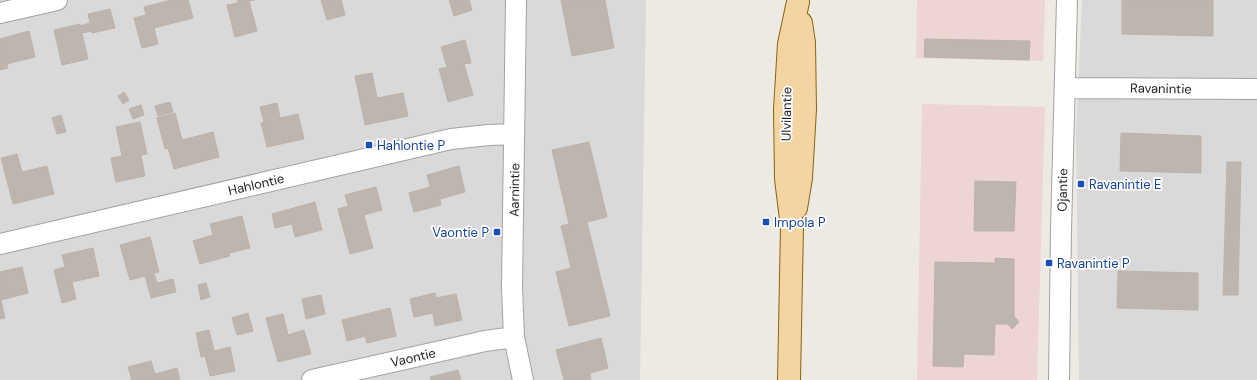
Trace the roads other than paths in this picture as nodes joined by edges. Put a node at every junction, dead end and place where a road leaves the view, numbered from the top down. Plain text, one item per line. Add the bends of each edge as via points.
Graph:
1 (57, 0) edge
2 (516, 0) edge
3 (1067, 0) edge
4 (798, 1) edge
5 (0, 13) edge
6 (1065, 88) junction
7 (1257, 89) edge
8 (514, 134) junction
9 (0, 244) edge
10 (514, 337) junction
11 (312, 380) edge
12 (523, 380) edge
13 (789, 380) edge
14 (1059, 380) edge

1 - 5 street
2 - 8 street, Aarnintie
3 - 6 street, Ojantie
4 - 13 main road, Ulvilantie via 789,44 785,108 786,178 792,227
6 - 7 street, Ravanintie
6 - 14 street, Ojantie
8 - 9 street, Hahlontie via 451,139
8 - 10 street, Aarnintie
10 - 11 street, Vaontie via 485,341
10 - 12 street, Aarnintie

